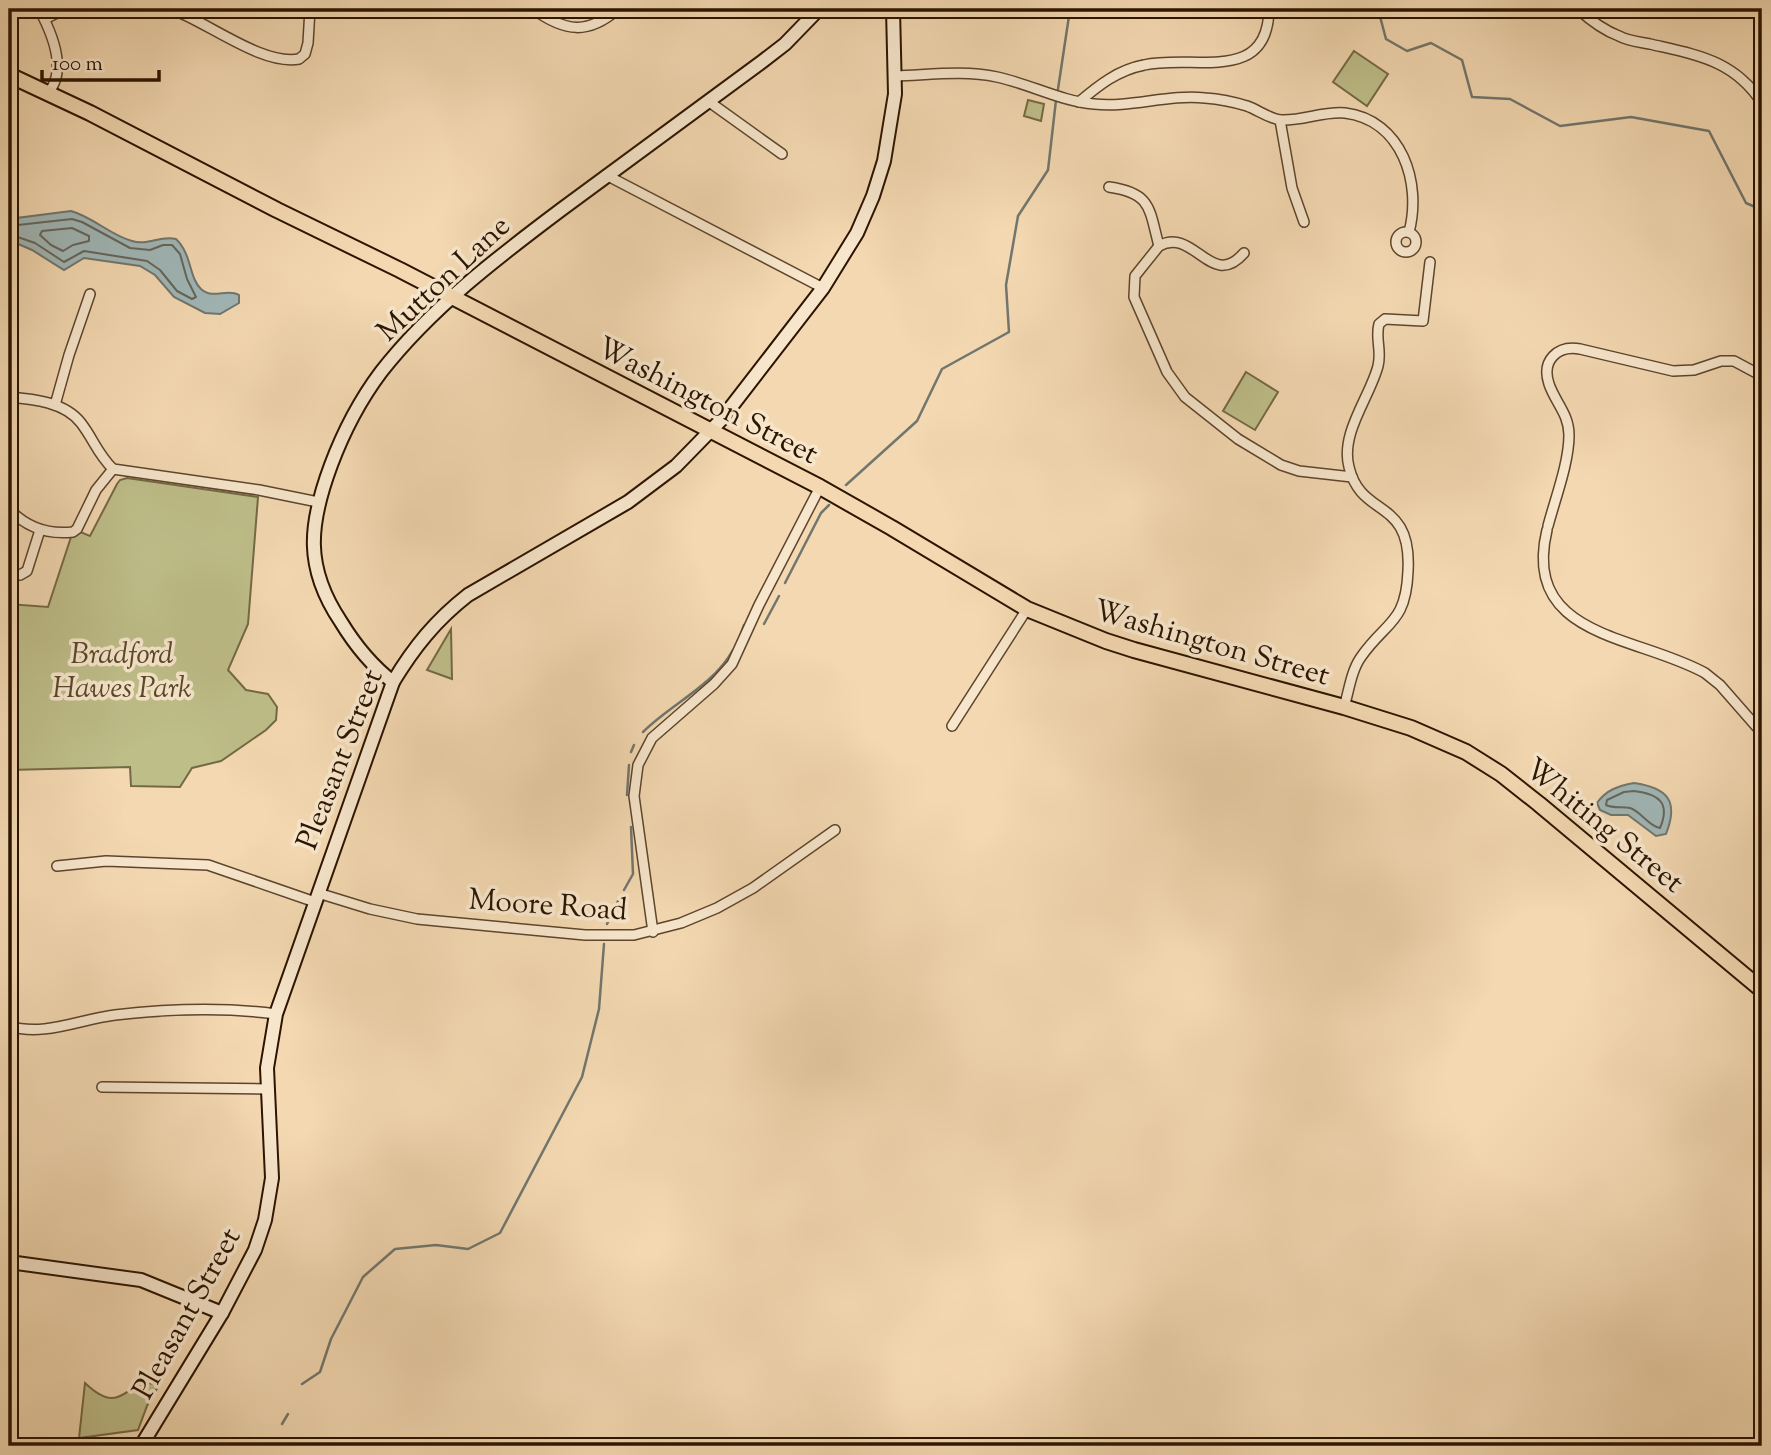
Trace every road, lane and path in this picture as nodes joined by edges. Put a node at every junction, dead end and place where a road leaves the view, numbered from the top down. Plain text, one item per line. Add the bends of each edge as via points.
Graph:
1 (39, 9) edge
2 (65, 9) edge
3 (171, 9) edge
4 (310, 9) edge
5 (533, 9) edge
6 (618, 9) edge
7 (819, 9) edge
8 (893, 9) edge
9 (1269, 9) edge
10 (1578, 9) edge
11 (45, 19) junction
12 (9, 75) edge
13 (896, 76) junction
14 (48, 93) junction
15 (708, 101) junction
16 (1079, 102) junction
17 (1762, 103) edge
18 (1280, 120) junction
19 (782, 154) dead end
20 (606, 175) junction
21 (1109, 187) dead end
22 (1304, 222) dead end
23 (1409, 232) dead end
24 (1159, 246) junction
25 (1244, 253) dead end
26 (1430, 262) dead end
27 (823, 288) junction
28 (90, 294) dead end
29 (453, 297) junction
30 (1762, 376) edge
31 (9, 396) edge
32 (55, 405) junction
33 (711, 431) junction
34 (113, 469) junction
35 (1352, 477) junction
36 (820, 487) junction
37 (318, 502) junction
38 (9, 509) edge
39 (40, 530) junction
40 (9, 575) edge
41 (1027, 609) junction
42 (393, 681) junction
43 (1344, 707) junction
44 (1400, 724) joint
45 (952, 726) dead end
46 (1762, 733) edge
47 (835, 831) dead end
48 (57, 866) dead end
49 (316, 898) junction
50 (653, 932) junction
51 (1762, 990) edge
52 (276, 1014) junction
53 (9, 1026) edge
54 (102, 1087) dead end
55 (267, 1089) junction
56 (9, 1262) edge
57 (222, 1313) junction
58 (141, 1446) edge

1 - 11 street
2 - 11 street
3 - 4 street via 225,37 291,60 303,57
5 - 6 street via 579,29 599,23
7 - 15 main road, Mutton Lane via 785,44
8 - 13 main road, Pleasant Street
9 - 16 street via 1265,36 1247,55 1228,61 1135,67 1107,79
10 - 17 street via 1620,37 1704,56 1726,66
11 - 14 street via 58,70
12 - 14 main road, Washington Street
13 - 16 street via 985,75
13 - 27 main road, Pleasant Street via 891,130 873,196 857,233
14 - 29 main road, Washington Street
15 - 19 street
15 - 20 main road, Mutton Lane
16 - 18 street via 1204,97 1247,106
18 - 22 street via 1292,188
18 - 23 street via 1347,113 1383,130 1399,148 1410,174
20 - 27 street
20 - 29 main road, Mutton Lane
21 - 24 street via 1136,193 1145,202
24 - 25 street via 1183,243 1220,265 1236,261
24 - 35 street via 1135,276 1134,297 1167,372 1185,397 1238,439 1281,465
26 - 35 street via 1423,321 1385,319 1378,324 1379,363 1348,449
27 - 33 main road, Pleasant Street
28 - 32 street
29 - 33 main road, Washington Street
29 - 37 main road, Mutton Lane via 382,371 368,392 337,451
30 - 46 street via 1734,361 1673,371 1580,349 1556,352 1548,362 1547,376 1567,418 1569,434 1543,548 1549,590 1564,611 1586,626 1705,673
31 - 32 street
32 - 34 street via 82,424 97,452
33 - 36 main road, Washington Street
33 - 42 main road, Pleasant Street via 644,492 445,612
34 - 37 street
34 - 39 street via 96,489 77,529
35 - 43 street via 1363,495 1401,527 1407,543 1408,573 1398,616 1359,660
36 - 41 main road, Washington Street
36 - 50 street via 732,664 652,738 638,765 634,796
37 - 42 main road, Mutton Lane via 314,551 327,597 368,660
38 - 39 street
39 - 40 street via 27,571
41 - 43 main road, Washington Street via 1137,651
41 - 45 street
42 - 49 main road, Pleasant Street
43 - 44 main road, Washington Street
44 - 51 main road, Whiting Street via 1466,752 1510,781
47 - 50 street, Moore Road via 717,908
48 - 49 street, Moore Road via 106,861 211,865
49 - 50 street, Moore Road via 417,919 605,936
49 - 52 main road, Pleasant Street
52 - 53 street via 151,1012 33,1030
52 - 55 main road, Pleasant Street
54 - 55 street
55 - 57 main road, Pleasant Street via 272,1153 269,1199 255,1250
56 - 57 main road via 141,1280
57 - 58 main road, Pleasant Street

